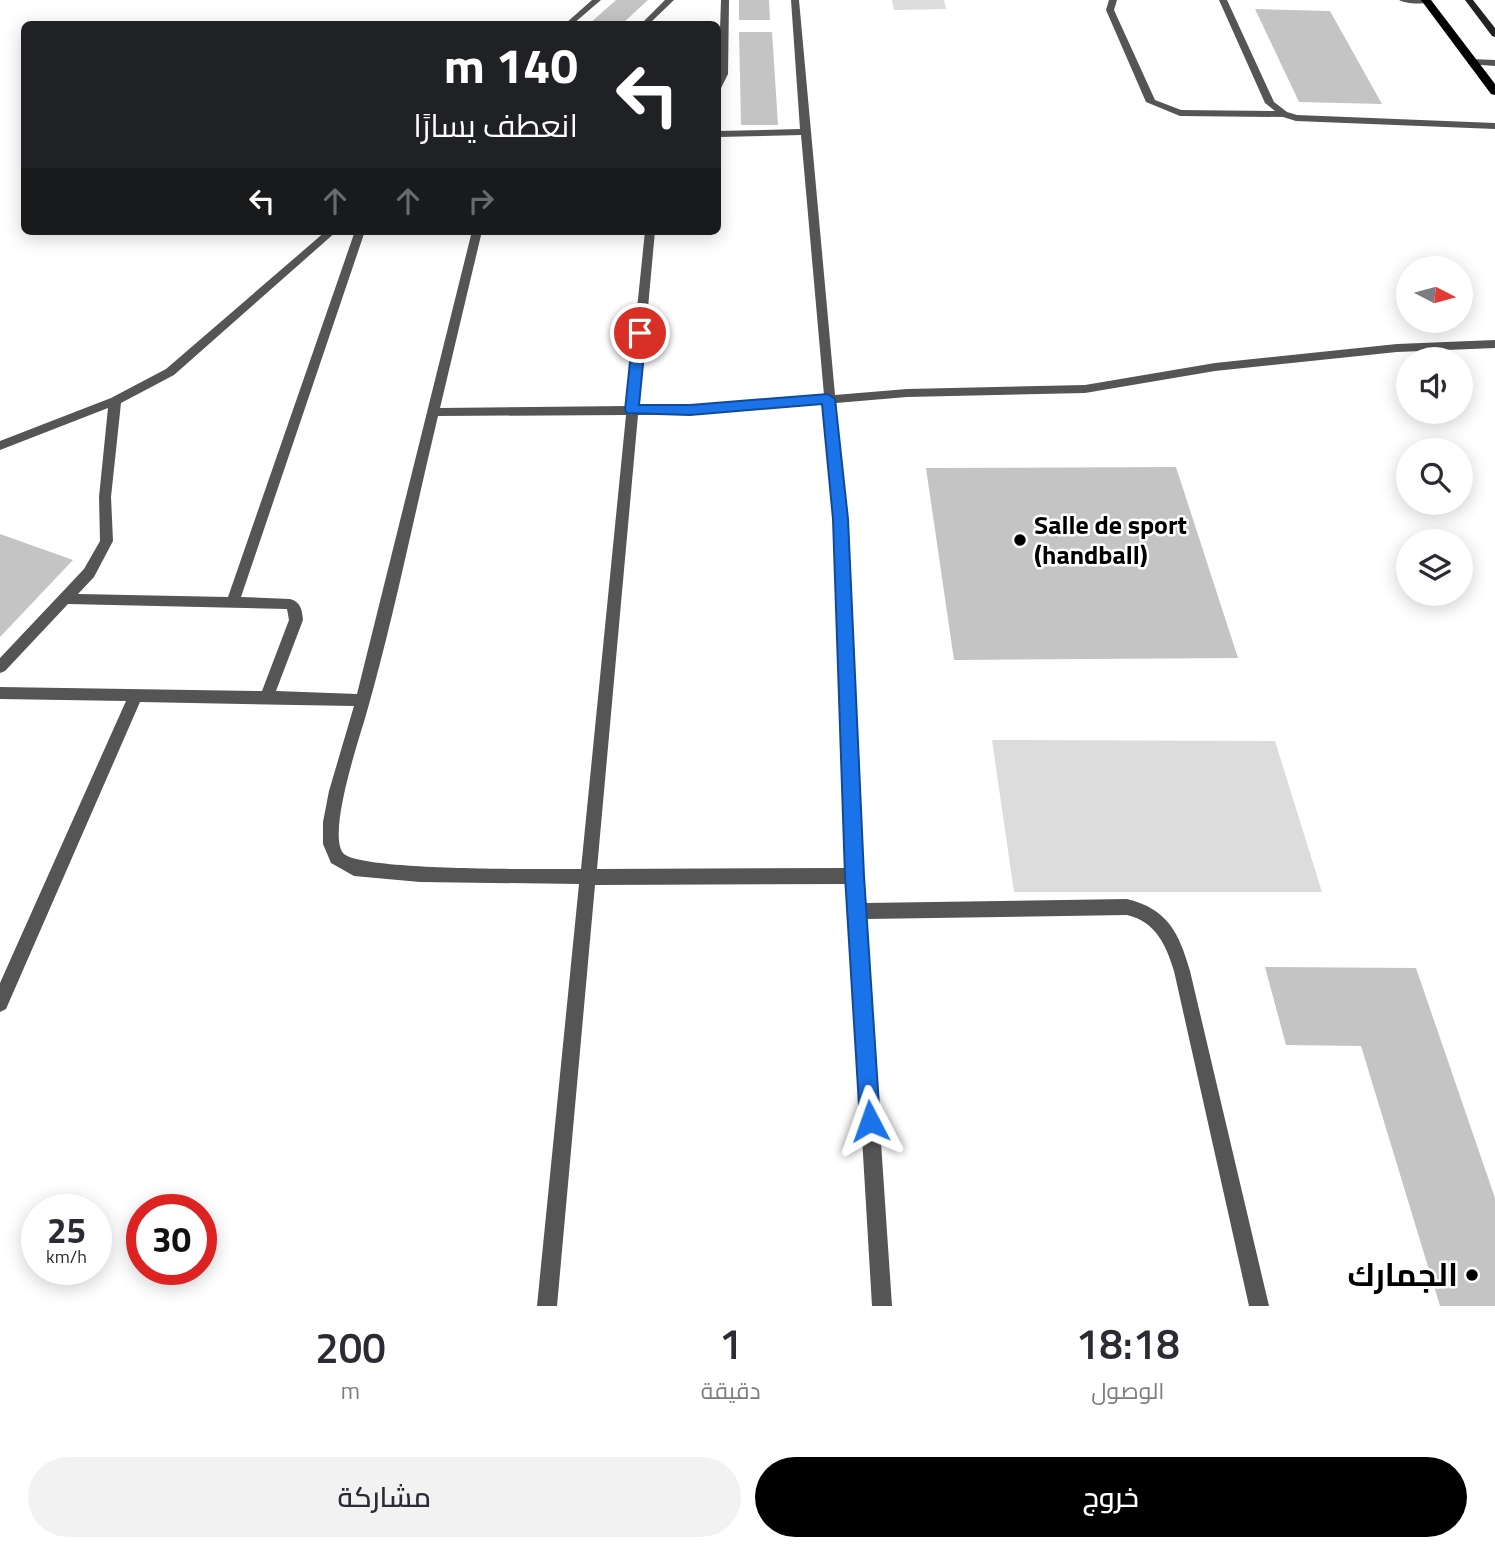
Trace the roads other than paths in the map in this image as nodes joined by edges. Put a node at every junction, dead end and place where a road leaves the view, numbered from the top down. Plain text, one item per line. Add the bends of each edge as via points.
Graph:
1 (597, 0) edge
2 (670, 0) edge
3 (725, 0) edge
4 (795, 0) edge
5 (1114, 0) edge
6 (1223, 0) edge
7 (1403, 0) edge
8 (1427, 0) edge
9 (1469, 0) edge
10 (572, 21) edge
11 (648, 21) edge
12 (1495, 34) edge
13 (1471, 62) junction
14 (1495, 62) edge
15 (721, 80) edge
16 (1495, 92) edge
17 (1284, 114) junction
18 (1495, 126) edge
19 (805, 132) junction
20 (721, 134) edge
21 (327, 235) edge
22 (359, 235) edge
23 (476, 235) edge
24 (650, 235) edge
25 (1495, 344) edge
26 (828, 399) junction
27 (115, 401) junction
28 (632, 410) junction
29 (434, 412) junction
30 (0, 446) edge
31 (65, 599) junction
32 (233, 601) junction
33 (0, 667) edge
34 (0, 693) edge
35 (267, 695) junction
36 (135, 697) junction
37 (363, 700) junction
38 (855, 876) junction
39 (589, 877) junction
40 (857, 911) junction
41 (0, 1003) edge
42 (547, 1306) edge
43 (882, 1306) edge
44 (1259, 1306) edge

1 - 10 street
2 - 11 street
3 - 15 street
4 - 19 street
5 - 17 street via 1110,10 1151,103 1180,113
6 - 17 street via 1270,103
7 - 8 street
8 - 13 main road
9 - 12 street
13 - 14 street
13 - 16 main road
17 - 18 street
19 - 20 street
19 - 26 street
21 - 27 street via 170,372
22 - 32 street
23 - 29 street
24 - 28 street
25 - 26 street via 1397,348 1215,367 1085,389
26 - 28 street
26 - 38 street via 841,519
27 - 30 street
27 - 31 street via 105,497 107,541 89,573
28 - 29 street
28 - 39 street
29 - 37 street
31 - 32 street
31 - 33 street
32 - 35 street via 281,602 295,609 296,620
34 - 36 street
35 - 36 street
35 - 37 street
36 - 41 street
37 - 39 street via 331,822 331,844 337,858 354,868 420,874
38 - 39 street
38 - 40 street
39 - 42 street
40 - 43 street
40 - 44 street via 1127,907 1160,921 1182,971

